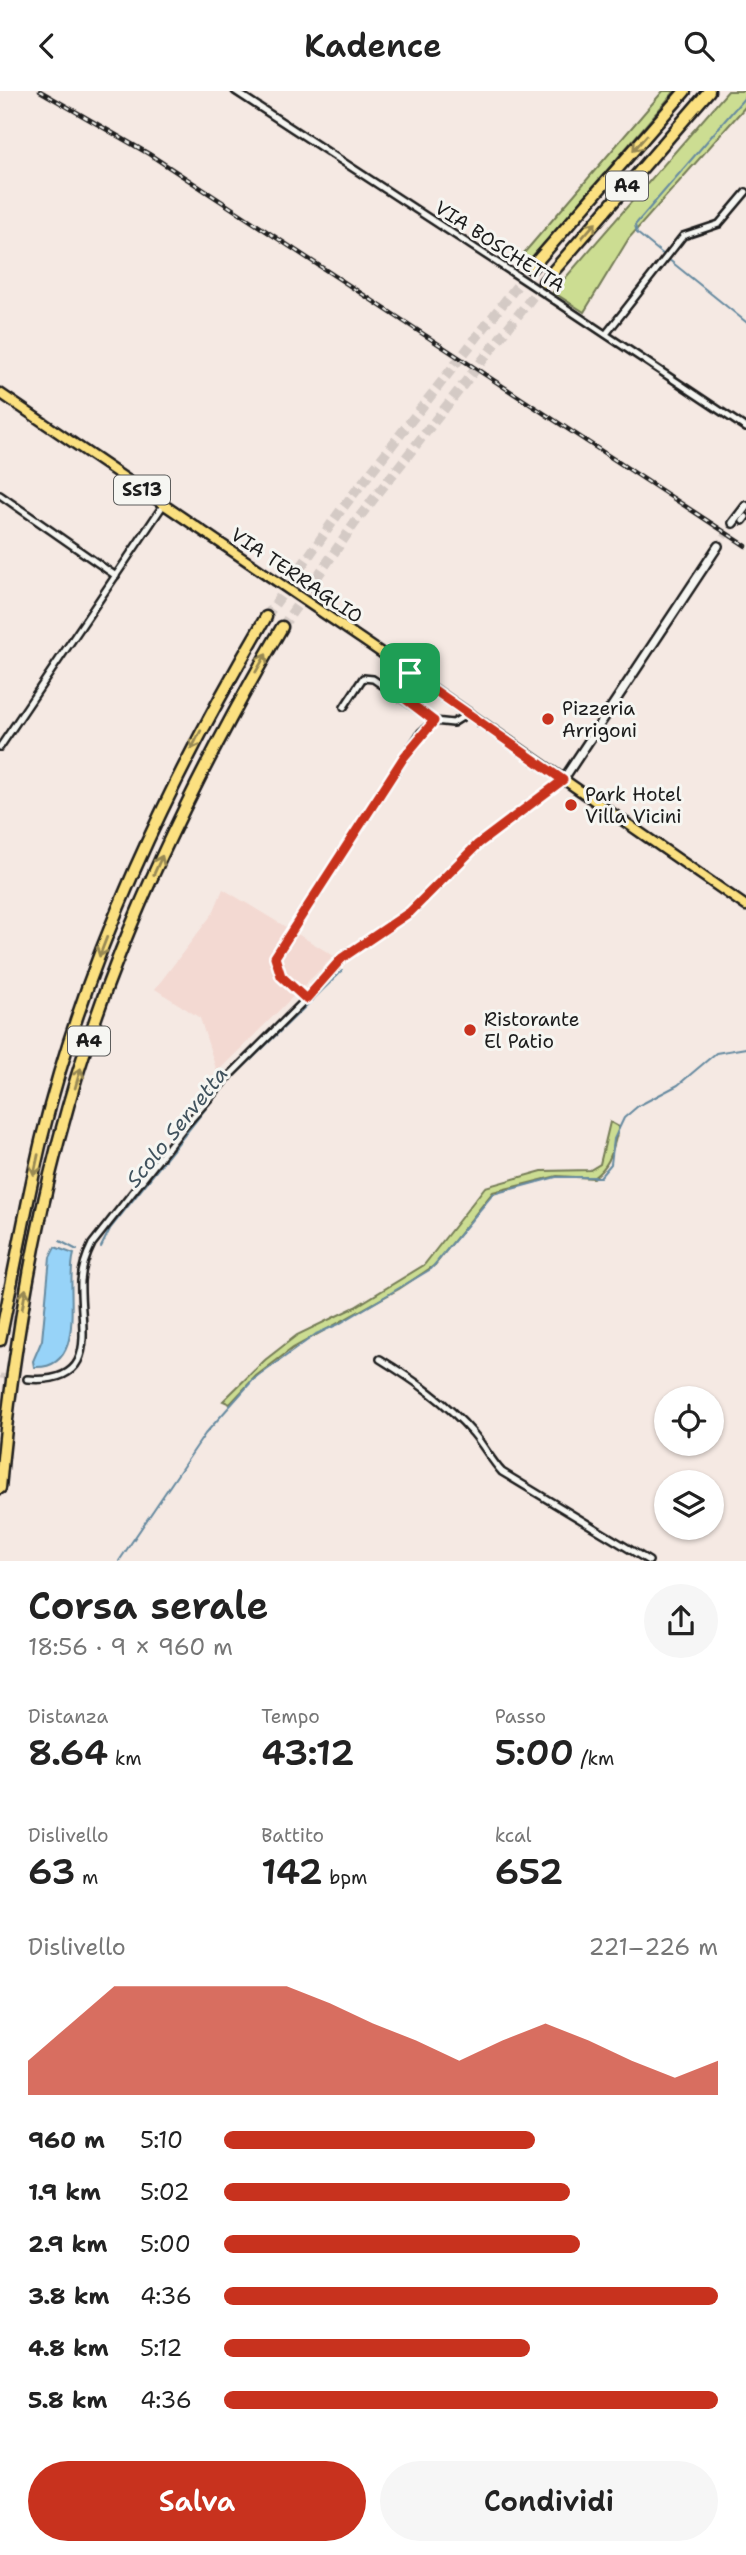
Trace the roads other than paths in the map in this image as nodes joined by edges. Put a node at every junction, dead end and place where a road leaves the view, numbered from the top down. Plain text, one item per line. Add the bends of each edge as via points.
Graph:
1 (235, 91) edge
2 (685, 91) edge
3 (709, 91) edge
4 (746, 192) edge
5 (531, 268) tunnel mouth
6 (544, 282) tunnel mouth
7 (606, 334) junction
8 (0, 393) edge
9 (746, 428) edge
10 (0, 495) edge
11 (164, 505) junction
12 (746, 506) edge
13 (733, 523) tunnel mouth
14 (718, 546) tunnel mouth
15 (116, 576) junction
16 (265, 617) tunnel mouth
17 (282, 627) tunnel mouth
18 (410, 673) junction
19 (396, 692) junction
20 (344, 706) dead end
21 (468, 713) junction
22 (434, 721) junction
23 (0, 747) edge
24 (563, 780) junction
25 (746, 906) edge
26 (306, 999) junction
27 (0, 1340) edge
28 (380, 1359) dead end
29 (27, 1379) tunnel mouth
30 (0, 1488) edge
31 (649, 1561) edge

1 - 7 street, VIA BOSCHETTA, bridge
2 -> 5 highway, A4
6 -> 3 highway, A4
4 - 7 street via 719,224 688,232
7 - 9 street, VIA BOSCHETTA
8 - 11 main road, VIA TERRAGLIO / SS13
10 - 15 street
11 - 15 street
11 - 18 main road, VIA TERRAGLIO / SS13
12 - 13 street
14 - 24 street
15 - 23 street
16 -> 27 highway, A4 via 166,799 103,946 42,1137
30 -> 17 highway, A4 via 16,1349 35,1242 86,1049 119,954 182,811
18 - 19 street
18 - 21 main road, VIA TERRAGLIO / SS13
19 - 20 street via 363,678
19 - 22 street
21 - 22 street via 457,722
21 - 24 main road, VIA TERRAGLIO / SS13
22 - 26 street via 404,757 275,957 281,976
24 - 25 main road, VIA TERRAGLIO / SS13
24 - 26 street via 478,844 410,912 342,958
26 - 29 street via 202,1106 92,1244 81,1280 85,1339 80,1356 56,1378
28 - 31 street via 420,1383 446,1406 502,1472

